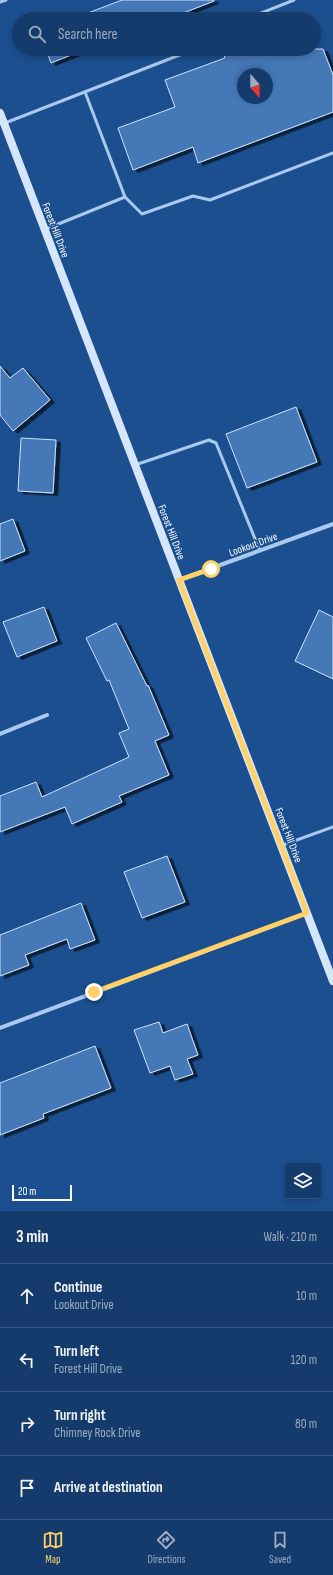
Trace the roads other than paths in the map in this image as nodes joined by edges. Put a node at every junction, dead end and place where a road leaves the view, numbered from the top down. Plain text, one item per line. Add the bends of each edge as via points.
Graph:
1 (6, 0) edge
2 (294, 0) edge
3 (0, 2) edge
4 (264, 12) edge
5 (177, 56) edge
6 (85, 92) junction
7 (0, 114) edge
8 (4, 123) junction
9 (333, 153) edge
10 (125, 197) junction
11 (44, 230) junction
12 (135, 465) junction
13 (333, 524) edge
14 (260, 550) junction
15 (179, 580) junction
16 (47, 715) dead end
17 (0, 734) edge
18 (333, 827) edge
19 (281, 846) junction
20 (307, 913) junction
21 (333, 981) edge
22 (0, 1028) edge

1 - 3 lane
2 - 4 lane
5 - 6 lane
6 - 8 lane
6 - 10 lane
7 - 8 main road, Forest Hill Drive
8 - 11 main road, Forest Hill Drive
9 - 10 lane via 210,200 193,196 142,214
10 - 11 lane
11 - 12 main road, Forest Hill Drive
12 - 14 lane via 209,440 216,442
12 - 15 main road, Forest Hill Drive
13 - 14 street, Lookout Drive
14 - 15 street, Lookout Drive
15 - 19 main road, Forest Hill Drive
16 - 17 street
18 - 19 lane
19 - 20 main road, Forest Hill Drive
20 - 21 main road, Forest Hill Drive
20 - 22 street

